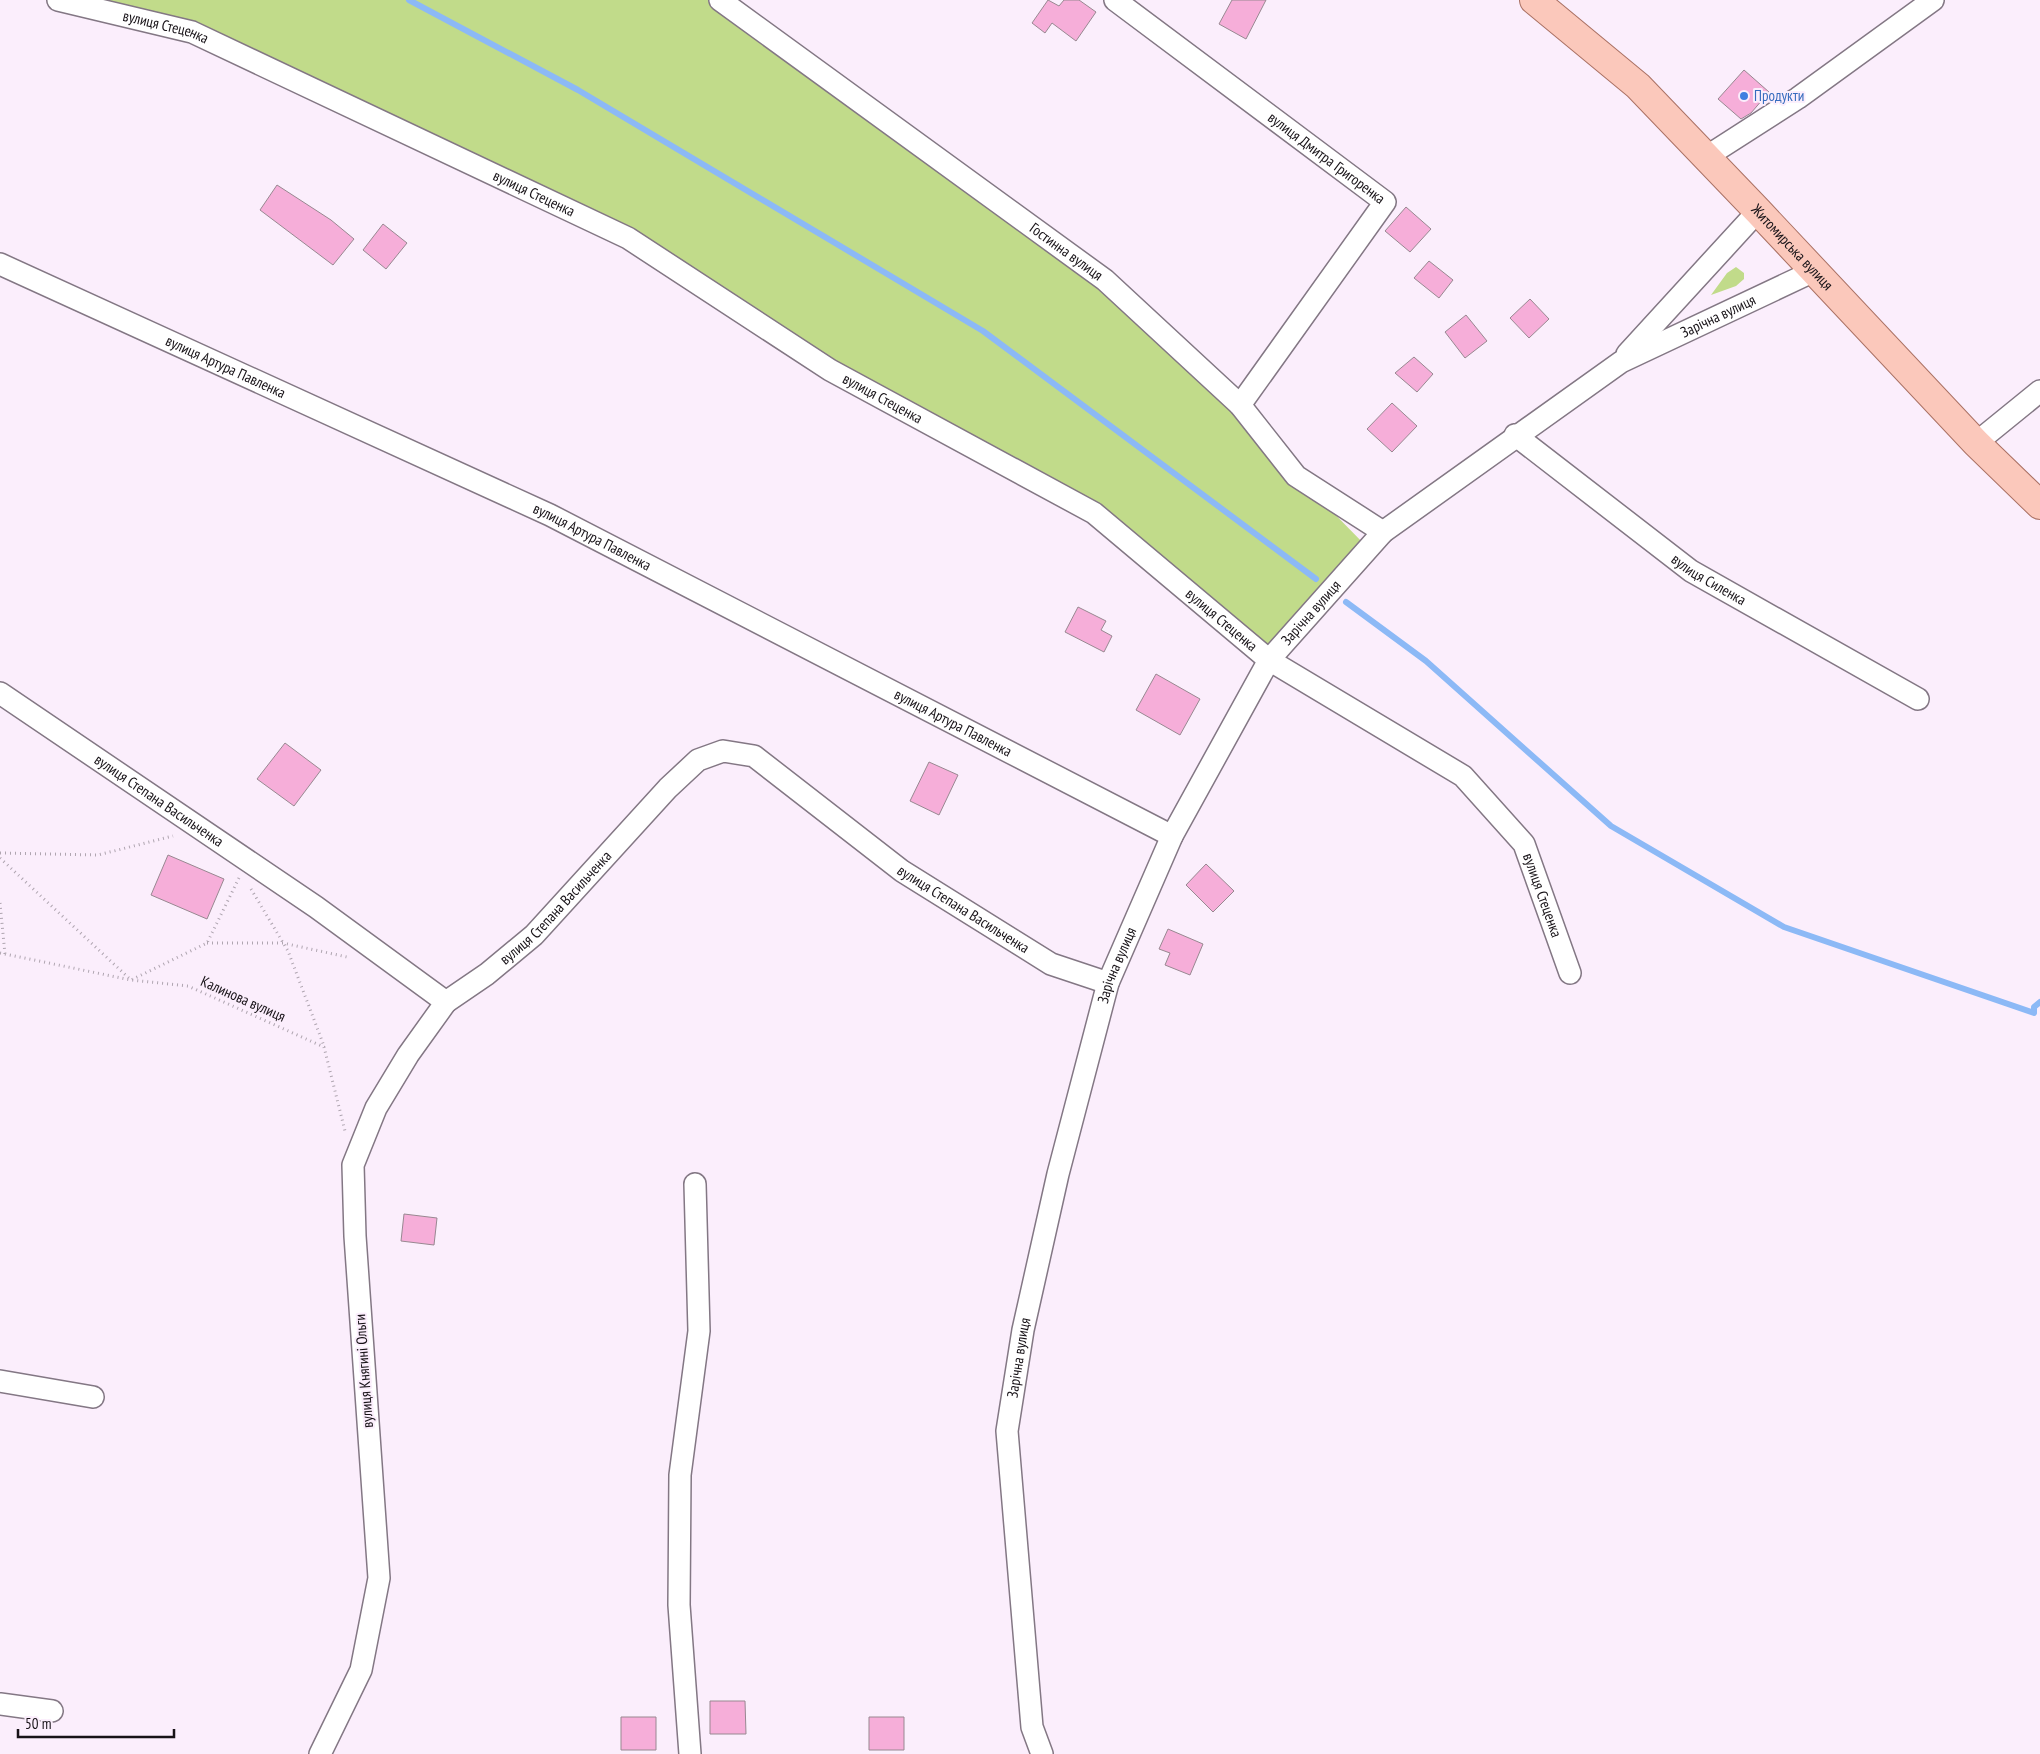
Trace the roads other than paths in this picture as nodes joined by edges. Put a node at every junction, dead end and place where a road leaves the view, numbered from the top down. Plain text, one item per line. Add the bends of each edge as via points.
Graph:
1 (58, 0) edge
2 (720, 0) edge
3 (1115, 0) edge
4 (1534, 0) edge
5 (1933, 0) edge
6 (1706, 157) junction
7 (1758, 211) junction
8 (0, 264) edge
9 (1814, 271) junction
10 (1620, 362) junction
11 (2040, 391) edge
12 (1240, 405) junction
13 (1515, 436) junction
14 (1976, 443) junction
15 (2040, 505) edge
16 (1383, 532) junction
17 (1268, 660) junction
18 (0, 693) edge
19 (1918, 699) dead end
20 (1172, 836) junction
21 (1570, 972) dead end
22 (1108, 983) junction
23 (446, 1002) junction
24 (695, 1184) dead end
25 (0, 1381) edge
26 (93, 1397) dead end
27 (0, 1704) edge
28 (52, 1712) dead end
29 (320, 1754) edge
30 (690, 1754) edge
31 (1042, 1754) edge

1 - 17 street, вулиця Стеценка via 192,32 628,238 830,370 1094,513
2 - 12 street, Гостинна вулиця via 1105,280
3 - 12 street, вулиця Дмитра Григоренка via 1385,202
4 - 6 main road, Житомирська вулиця via 1638,86
5 - 6 street via 1798,98
6 - 7 main road, Житомирська вулиця
7 - 9 main road, Житомирська вулиця
7 - 10 street, Зарічна вулиця
8 - 20 street, вулиця Артура Павленка via 550,516
9 - 10 street, Зарічна вулиця
9 - 14 main road, Житомирська вулиця
10 - 13 street, Зарічна вулиця
11 - 14 street
12 - 16 street, Гостинна вулиця via 1296,476
13 - 16 street, Зарічна вулиця
13 - 19 street, вулиця Силенка via 1691,570
14 - 15 main road, Житомирська вулиця
16 - 17 street, Зарічна вулиця
17 - 20 street, Зарічна вулиця
17 - 21 street, вулиця Стеценка via 1463,776 1524,844
18 - 23 street, вулиця Степана Васильченка via 316,907
20 - 22 street, Зарічна вулиця
22 - 23 street, вулиця Степана Васильченка via 1051,964 902,871 754,756 723,751 698,760 668,788 534,935 487,974
22 - 31 street, Зарічна вулиця via 1058,1174 1023,1330 1007,1431 1032,1727
23 - 29 street, вулиця Княгині Ольги via 408,1055 376,1108 353,1165 379,1578 361,1670
24 - 30 street via 699,1331 680,1475 679,1586
25 - 26 street
27 - 28 street

